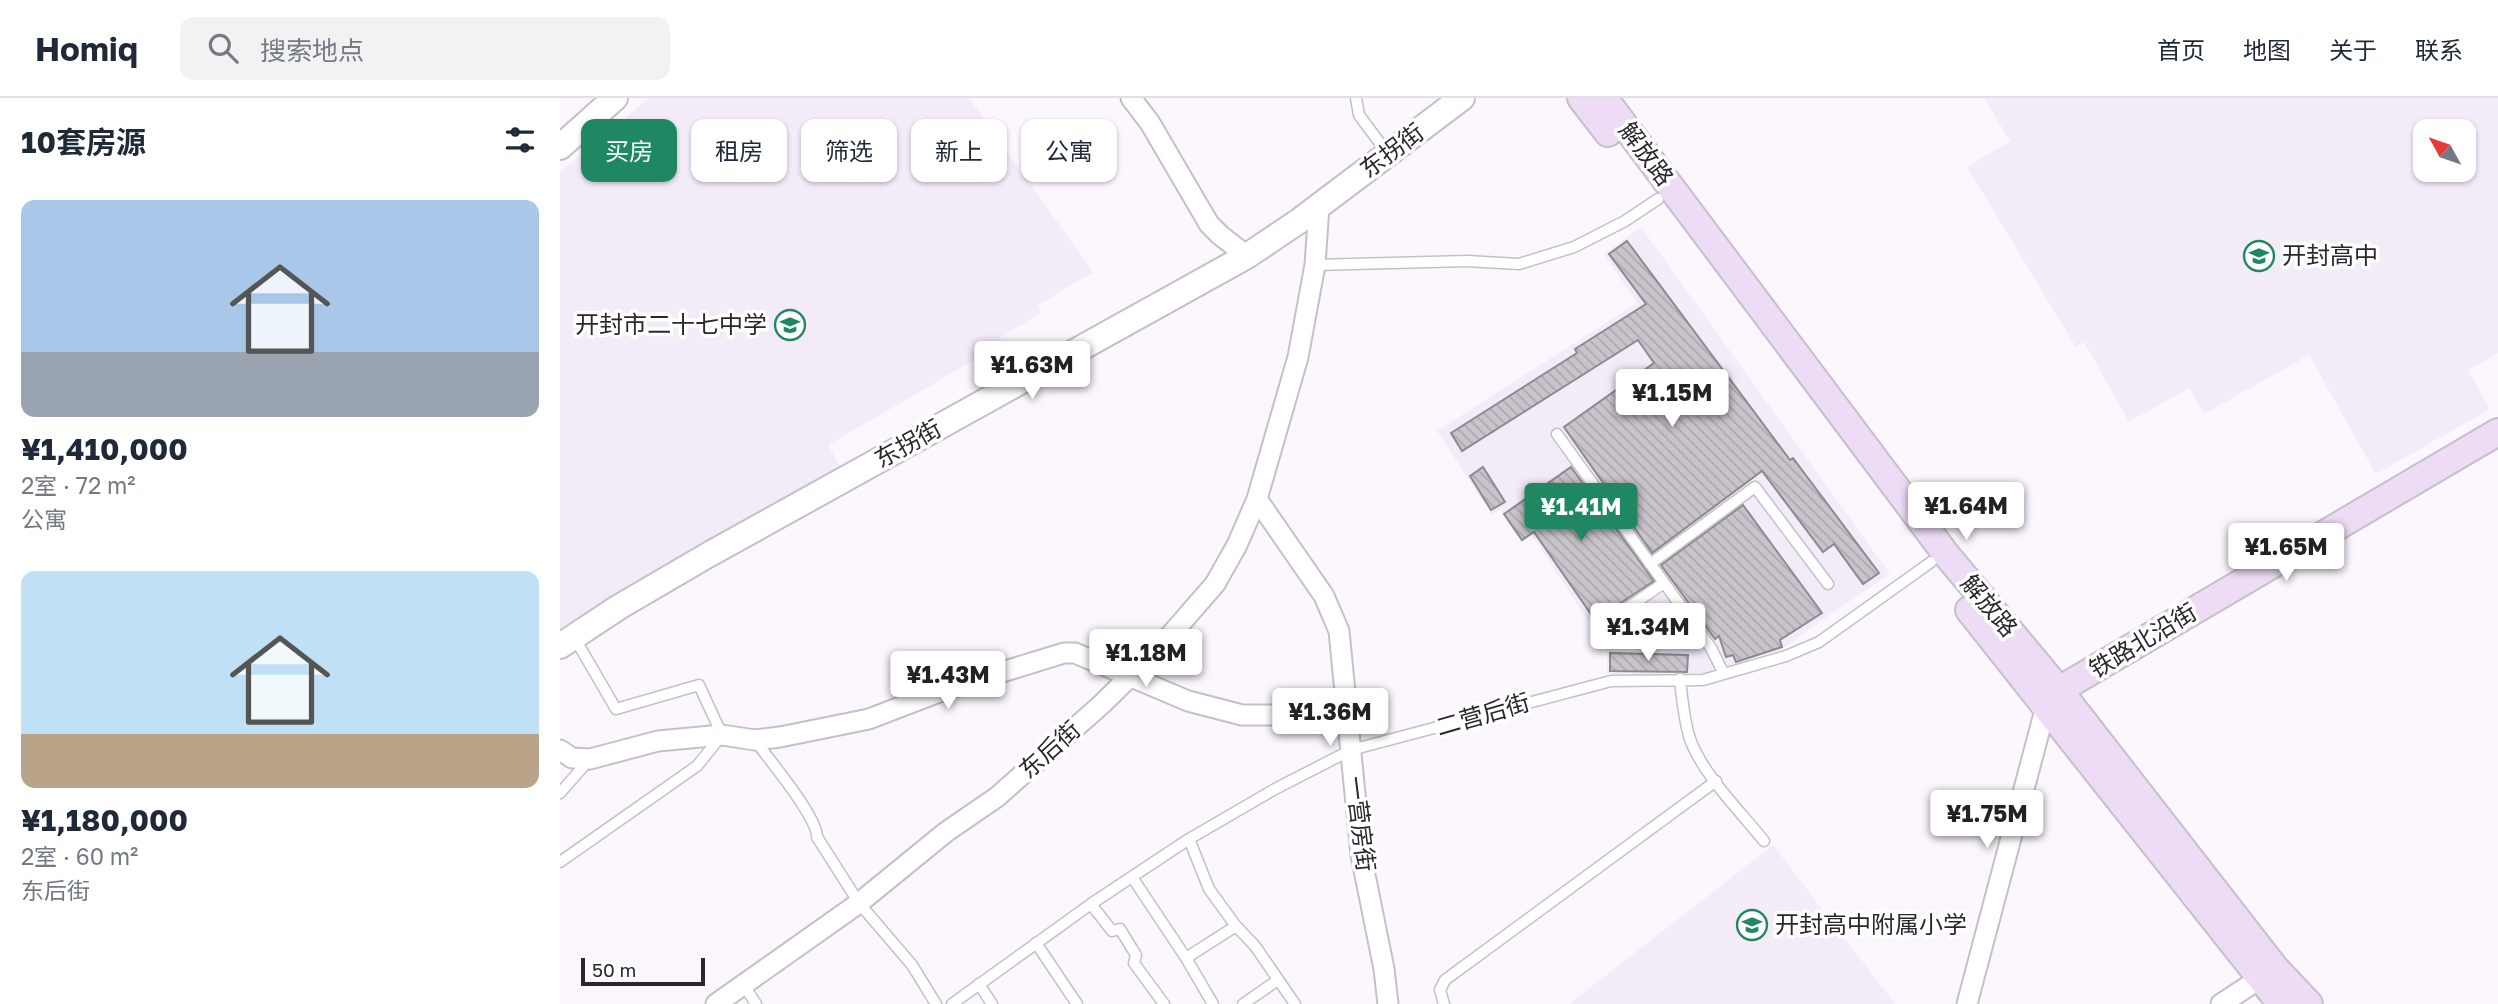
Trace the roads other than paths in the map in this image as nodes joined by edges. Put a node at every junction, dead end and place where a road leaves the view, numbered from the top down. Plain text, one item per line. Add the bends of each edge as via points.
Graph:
1 (615, 98) edge
2 (1130, 98) edge
3 (1356, 98) edge
4 (1462, 98) edge
5 (1581, 98) edge
6 (1604, 98) edge
7 (560, 147) edge
8 (1388, 154) junction
9 (1657, 199) junction
10 (1319, 206) junction
11 (1247, 256) junction
12 (1315, 265) junction
13 (2498, 432) edge
14 (1557, 434) dead end
15 (1257, 499) junction
16 (1931, 562) junction
17 (1650, 564) junction
18 (1664, 583) junction
19 (1828, 584) dead end
20 (1601, 626) dead end
21 (567, 642) edge
22 (1724, 674) junction
23 (1130, 677) junction
24 (1680, 679) junction
25 (2052, 698) junction
26 (1348, 724) junction
27 (722, 735) junction
28 (755, 740) junction
29 (560, 750) edge
30 (1351, 750) junction
31 (590, 759) junction
32 (1716, 781) junction
33 (560, 793) edge
34 (1189, 839) junction
35 (1764, 841) dead end
36 (560, 862) edge
37 (1132, 877) junction
38 (859, 903) junction
39 (1091, 904) junction
40 (1236, 926) junction
41 (1036, 943) junction
42 (1186, 958) junction
43 (2268, 974) junction
44 (1278, 980) junction
45 (743, 984) junction
46 (979, 984) junction
47 (716, 1004) edge
48 (756, 1004) edge
49 (936, 1004) edge
50 (952, 1004) edge
51 (992, 1004) edge
52 (1077, 1004) edge
53 (1164, 1004) edge
54 (1213, 1004) edge
55 (1243, 1004) edge
56 (1295, 1004) edge
57 (1388, 1004) edge
58 (1444, 1004) edge
59 (1967, 1004) edge
60 (2221, 1004) edge
61 (2281, 1004) edge
62 (2309, 1004) edge

1 - 7 street
2 - 11 street via 1150,123 1209,224
3 - 8 lane via 1359,115
4 - 8 street, 东拐街
5 - 9 main road, 解放路
6 - 25 main road, 解放路
8 - 10 street, 东拐街
9 - 12 lane via 1574,247 1519,264
9 - 16 main road, 解放路
10 - 11 street, 东拐街
10 - 12 street, 东后街
11 - 21 street, 东拐街 via 708,555
12 - 15 street, 东后街 via 1298,357
13 - 25 main road, 铁路北沿街
14 - 17 lane
15 - 23 street, 东后街 via 1215,584
15 - 26 street, 一营房街 via 1335,619
16 - 22 lane, 二营后街 via 1819,642
16 - 25 main road, 解放路
17 - 18 lane
17 - 19 lane via 1755,487
18 - 20 lane
18 - 22 lane
21 - 27 lane via 616,709 699,685
22 - 24 lane, 二营后街 via 1703,680
23 - 26 street via 1188,701 1242,715 1310,715
23 - 28 street via 1075,653 1063,653 869,719
23 - 38 street, 东后街 via 997,797
24 - 30 lane, 二营后街 via 1611,681
24 - 32 lane via 1689,736
25 - 43 main road, 解放路
25 - 59 street
26 - 30 street, 一营房街
27 - 28 street
27 - 31 street via 658,741
27 - 36 lane via 697,766
28 - 38 lane via 807,813
29 - 31 street via 572,758
30 - 34 lane, 二营后街
30 - 57 street, 一营房街 via 1361,855
31 - 33 lane
32 - 35 lane
32 - 58 lane via 1445,981 1440,990
34 - 37 lane, 二营后街
34 - 40 lane via 1209,889
37 - 39 lane, 二营后街
37 - 42 lane
38 - 45 street, 东后街
38 - 49 lane via 912,965
39 - 41 lane, 二营后街
39 - 53 lane via 1112,931 1120,929 1136,955 1134,963
40 - 42 lane
40 - 44 lane
41 - 46 lane, 二营后街
41 - 52 lane
42 - 54 lane
43 - 60 street
43 - 61 main road, 解放路
43 - 62 main road, 解放路
44 - 55 lane
44 - 56 lane
45 - 47 street, 东后街
45 - 48 lane
46 - 50 lane, 二营后街
46 - 51 lane

